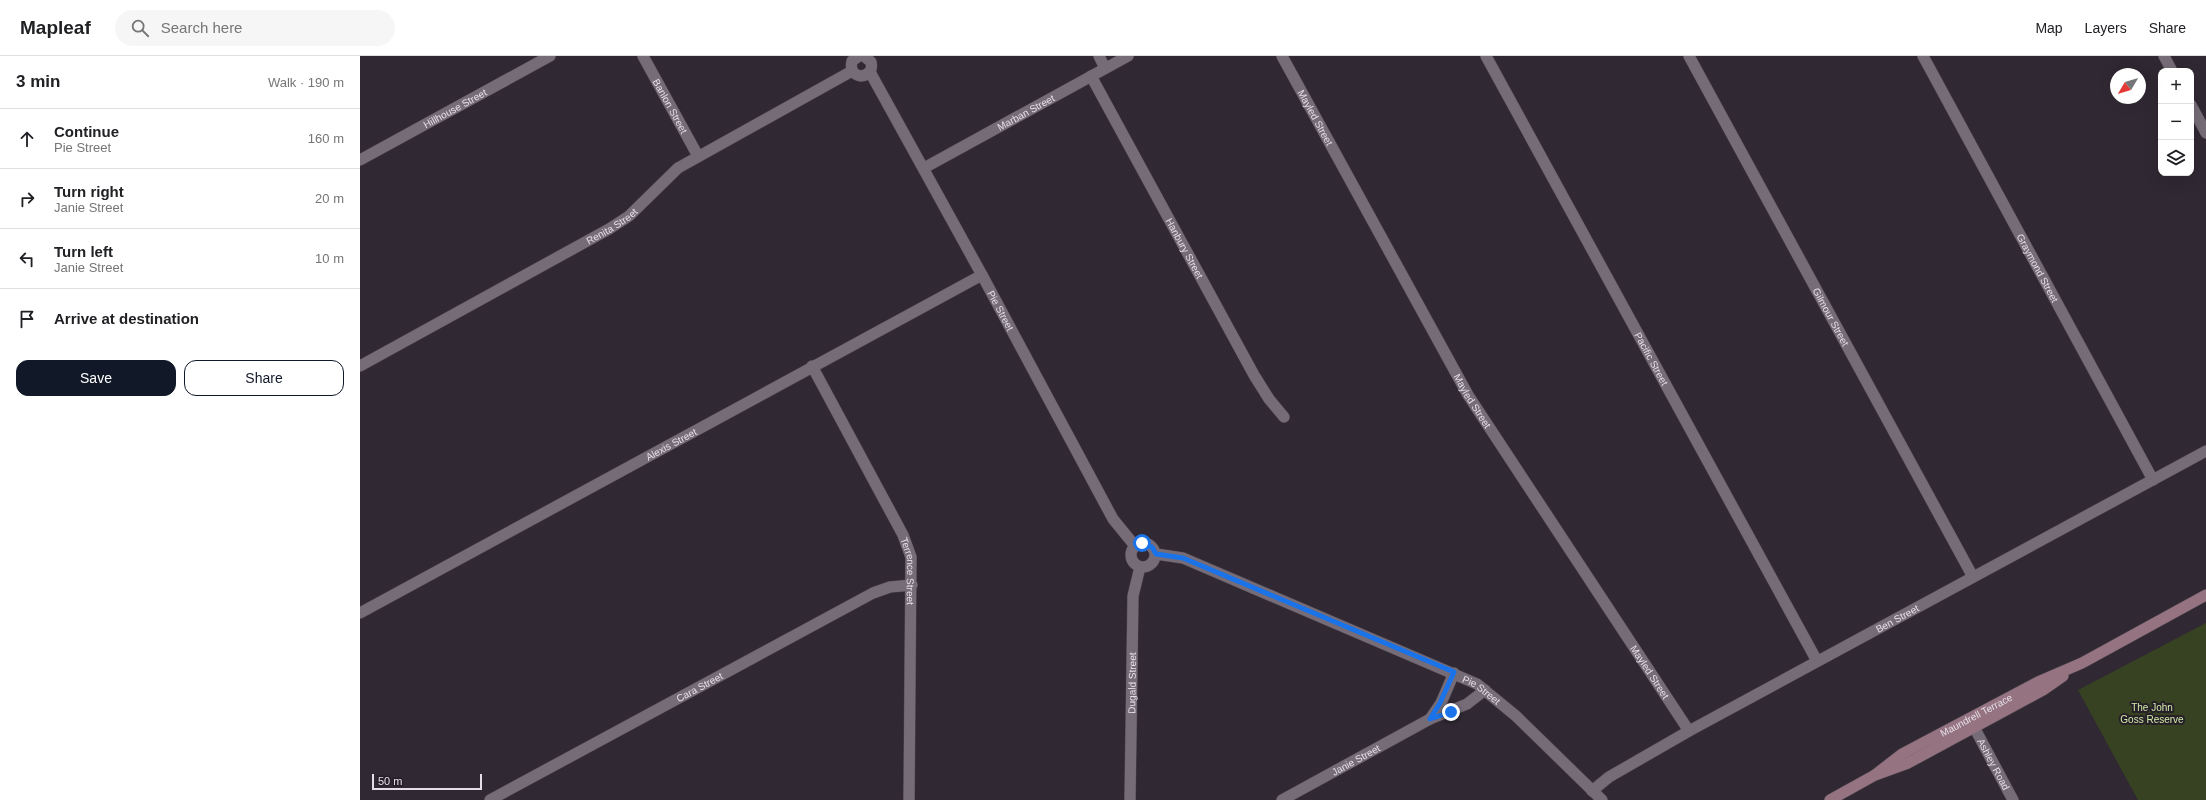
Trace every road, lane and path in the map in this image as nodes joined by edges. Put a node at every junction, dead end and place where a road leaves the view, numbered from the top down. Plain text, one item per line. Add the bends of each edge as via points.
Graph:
1 (550, 56) edge
2 (643, 56) edge
3 (859, 56) edge
4 (864, 56) edge
5 (1099, 56) edge
6 (1128, 56) edge
7 (1282, 56) edge
8 (1486, 56) edge
9 (1689, 56) edge
10 (1923, 56) edge
11 (2164, 56) edge
12 (1105, 68) junction
13 (2170, 68) edge
14 (852, 71) junction
15 (870, 72) junction
16 (1091, 76) junction
17 (2194, 111) edge
18 (2206, 133) edge
19 (698, 156) junction
20 (360, 160) edge
21 (924, 168) junction
22 (982, 275) junction
23 (360, 366) edge
24 (812, 366) junction
25 (1284, 417) dead end
26 (2206, 451) edge
27 (2153, 480) junction
28 (1135, 546) junction
29 (1156, 554) junction
30 (1140, 567) junction
31 (1972, 577) junction
32 (912, 585) junction
33 (2206, 596) edge
34 (360, 613) edge
35 (1817, 661) junction
36 (2082, 663) junction
37 (1454, 672) junction
38 (1485, 690) junction
39 (1430, 719) junction
40 (1974, 727) junction
41 (1689, 731) junction
42 (1875, 775) junction
43 (1592, 791) junction
44 (490, 800) edge
45 (909, 800) edge
46 (1130, 800) edge
47 (1282, 800) edge
48 (1602, 800) edge
49 (1830, 800) edge
50 (2013, 800) edge

1 - 20 street, Hillhouse Street
2 - 19 street, Banlon Street
3 - 14 street via 852,61
4 - 15 street, Pie Street via 871,62
5 - 12 street
6 - 12 street, Marban Street
7 - 41 street, Mayled Street via 1462,385
8 - 35 street, Pacific Street
9 - 31 street, Gilmour Street
10 - 27 street, Graymond Street
11 - 13 street
12 - 16 street, Marban Street
14 - 15 street via 861,76
14 - 19 street, Renita Street
15 - 21 street, Pie Street
16 - 21 street, Marban Street
16 - 25 street, Hanbury Street via 1254,375
17 - 18 street
19 - 23 street, Renita Street via 678,168 629,216 609,229
21 - 22 street, Pie Street
22 - 24 street, Alexis Street
22 - 28 street, Pie Street via 1113,519
24 - 32 street, Terrence Street via 905,540 911,557
24 - 34 street, Alexis Street
26 - 27 street, Ben Street
27 - 31 street, Ben Street
28 - 29 street via 1146,543
28 - 30 street via 1131,558
29 - 30 street via 1151,564
29 - 37 street, Pie Street via 1183,558
30 - 46 street, Dugald Street via 1133,596
31 - 35 street, Ben Street
32 - 44 street, Cara Street via 890,587 873,593
32 - 45 street, Terrence Street
33 - 36 main road, Maundrell Terrace
35 - 41 street, Ben Street
36 - 40 main road, Maundrell Terrace via 2043,690
36 - 42 main road, Maundrell Terrace via 2038,682 1902,754
37 - 38 street, Pie Street
37 - 39 street, Janie Street
38 - 39 street, Janie Street via 1467,704
38 - 43 street, Pie Street via 1516,716
39 - 47 street, Janie Street
40 - 42 main road, Maundrell Terrace via 1908,763
40 - 50 street, Ashley Road
41 - 43 street, Ben Street via 1609,777
42 - 49 main road, Maundrell Terrace
43 - 48 street, Pie Street

